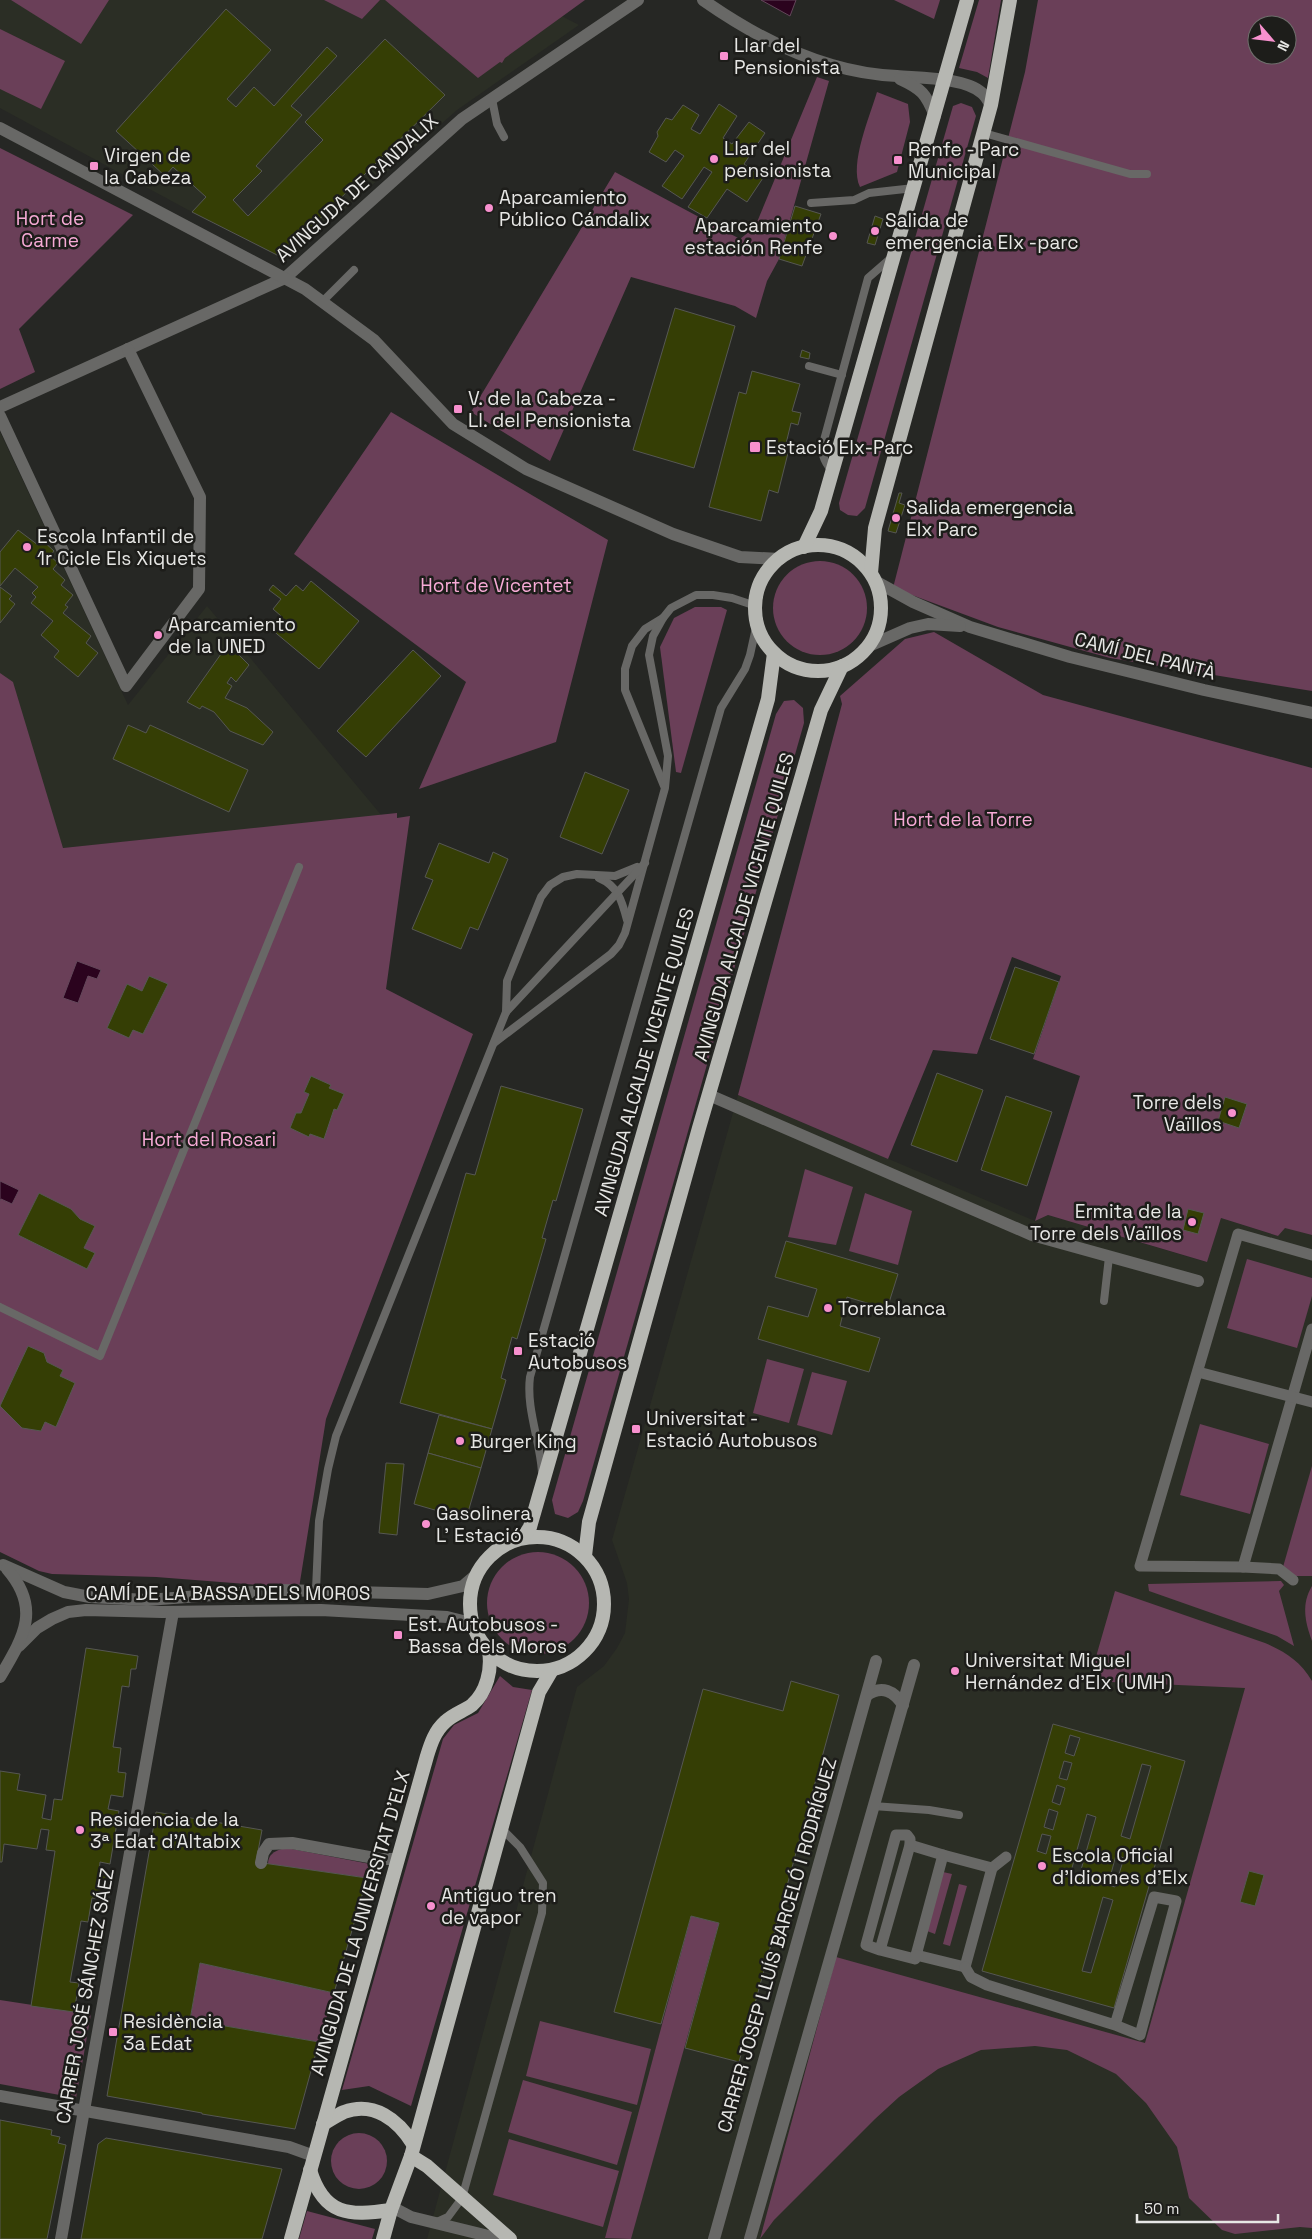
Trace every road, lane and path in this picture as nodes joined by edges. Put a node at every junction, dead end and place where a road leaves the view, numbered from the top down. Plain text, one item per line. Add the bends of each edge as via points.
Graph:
1 (638, 0) edge
2 (703, 0) edge
3 (967, 0) edge
4 (1010, 0) edge
5 (896, 76) junction
6 (945, 80) junction
7 (492, 99) junction
8 (991, 105) junction
9 (935, 116) junction
10 (0, 128) edge
11 (984, 133) junction
12 (504, 137) dead end
13 (1147, 174) dead end
14 (914, 188) junction
15 (811, 203) dead end
16 (894, 255) junction
17 (354, 270) dead end
18 (285, 278) junction
19 (323, 301) junction
20 (128, 349) junction
21 (809, 366) dead end
22 (842, 375) junction
23 (0, 407) edge
24 (0, 416) edge
25 (832, 471) junction
26 (804, 547) junction
27 (780, 559) junction
28 (873, 577) junction
29 (756, 606) junction
30 (663, 618) junction
31 (757, 623) junction
32 (970, 627) junction
33 (869, 646) junction
34 (774, 652) junction
35 (842, 666) junction
36 (1312, 713) edge
37 (665, 788) junction
38 (645, 863) junction
39 (300, 867) dead end
40 (592, 875) junction
41 (617, 891) junction
42 (627, 920) junction
43 (506, 1012) junction
44 (492, 1044) junction
45 (709, 1095) junction
46 (1312, 1255) edge
47 (1109, 1257) junction
48 (1198, 1281) dead end
49 (1104, 1301) dead end
50 (0, 1307) edge
51 (1312, 1329) edge
52 (1198, 1372) junction
53 (1292, 1397) junction
54 (1312, 1402) edge
55 (543, 1481) junction
56 (523, 1538) junction
57 (585, 1556) junction
58 (2, 1564) edge
59 (1244, 1567) junction
60 (477, 1574) junction
61 (1292, 1580) dead end
62 (316, 1590) junction
63 (173, 1612) junction
64 (474, 1628) junction
65 (19, 1646) junction
66 (489, 1651) junction
67 (876, 1661) dead end
68 (914, 1665) dead end
69 (552, 1670) junction
70 (0, 1678) edge
71 (867, 1695) junction
72 (903, 1705) junction
73 (873, 1806) junction
74 (959, 1816) dead end
75 (500, 1827) junction
76 (910, 1846) junction
77 (942, 1855) junction
78 (1006, 1858) dead end
79 (396, 1859) junction
80 (261, 1863) dead end
81 (992, 1868) junction
82 (880, 1950) junction
83 (916, 1955) junction
84 (965, 1967) junction
85 (1115, 2025) junction
86 (0, 2096) edge
87 (85, 2111) junction
88 (323, 2124) junction
89 (412, 2150) junction
90 (314, 2156) junction
91 (310, 2170) junction
92 (462, 2198) junction
93 (392, 2209) junction
94 (436, 2222) junction
95 (751, 2234) edge
96 (61, 2239) edge
97 (290, 2239) edge
98 (383, 2239) edge
99 (502, 2239) edge
100 (510, 2239) edge
101 (714, 2239) edge

1 - 7 street, AVINGUDA DE CANDALIX
2 - 5 street via 778,46 834,66
3 - 6 highway
4 - 8 highway
5 - 6 street
5 - 9 street via 917,86 926,95
6 - 8 street via 982,93
6 - 9 highway
7 - 12 lane via 497,124
7 - 18 street, AVINGUDA DE CANDALIX via 462,119
8 - 11 highway
9 - 14 highway
10 - 18 street
11 - 13 lane via 1130,174
11 - 28 highway via 875,528
14 - 15 lane via 870,194 854,200
14 - 16 highway
16 - 22 lane via 868,278
16 - 25 highway
17 - 19 lane
18 - 19 street
18 - 20 street, AVINGUDA DE CANDALIX
19 - 27 street via 374,340 453,424 526,469 673,534 740,557
20 - 23 street, AVINGUDA DE CANDALIX
20 - 24 street via 200,497 199,589 126,686
21 - 22 lane
22 - 25 lane via 821,454
25 - 26 highway via 821,510
26 - 27 highway
26 - 28 highway via 836,548 855,557
27 - 29 highway via 762,580
28 - 32 street, CAMÍ DEL PANTÀ via 913,602
28 - 33 highway via 880,594 881,608 876,634
29 - 30 lane via 732,598 696,595 671,608
29 - 31 highway
30 - 37 lane via 653,636 649,655 668,756
30 - 37 lane via 644,628 632,646 625,669 625,690
31 - 34 highway
31 - 55 lane, AVINGUDA ALCALDE VICENTE QUILES via 745,669 721,708 530,1377 532,1419
32 - 33 street, CAMÍ DEL PANTÀ via 928,624 910,628
32 - 36 street, CAMÍ DEL PANTÀ via 1070,658
33 - 35 highway
34 - 35 highway via 785,662 806,670
34 - 55 highway, AVINGUDA ALCALDE VICENTE QUILES via 768,700
35 - 45 highway, AVINGUDA ALCALDE VICENTE QUILES via 821,710
37 - 38 lane
38 - 40 lane via 615,876
38 - 41 lane
38 - 42 lane
39 - 50 lane via 100,1356
40 - 41 lane
40 - 43 lane via 563,877 540,897 507,981
41 - 42 lane
41 - 43 lane
42 - 44 lane via 625,933 611,954
43 - 44 lane
44 - 62 lane via 336,1436 319,1521
45 - 47 street via 1032,1235
45 - 57 highway, AVINGUDA ALCALDE VICENTE QUILES via 589,1522
46 - 52 street via 1238,1234
47 - 48 street
47 - 49 lane
51 - 53 street
52 - 53 street
52 - 59 street via 1140,1566
53 - 54 street
53 - 59 street
55 - 56 highway via 530,1527
56 - 57 highway via 540,1536 556,1539
56 - 60 highway via 499,1549
57 - 69 highway via 602,1587 602,1623 595,1639 583,1653
58 - 62 street, CAMÍ DE LA BASSA DELS MOROS via 64,1592 90,1596 147,1600
58 - 65 street, CAMÍ DE LA BASSA DELS MOROS via 20,1587 27,1606 26,1625
59 - 61 street via 1279,1569
60 - 62 street, CAMÍ DE LA BASSA DELS MOROS via 463,1586 428,1594
60 - 64 highway via 470,1601
63 - 64 street, CAMÍ DE LA BASSA DELS MOROS via 321,1610 422,1615 447,1617
63 - 65 street, CAMÍ DE LA BASSA DELS MOROS via 68,1612 37,1628
63 - 87 street, CARRER JOSÉ SÁNCHEZ SÁEZ
64 - 66 highway
65 - 70 street
66 - 69 highway via 518,1669
66 - 79 highway, AVINGUDA DE LA UNIVERSITAT D'ELX via 491,1665 479,1696 472,1705 446,1720 434,1736
67 - 71 street, CARRER JOSEP LLUÍS BARCELÓ I RODRÍGUEZ
68 - 72 street
69 - 75 highway via 539,1692
71 - 72 street via 878,1689 886,1690
71 - 101 street, CARRER JOSEP LLUÍS BARCELÓ I RODRÍGUEZ
72 - 73 street
73 - 74 lane
73 - 95 street
75 - 89 highway
75 - 92 lane via 520,1847 543,1882 542,1913
76 - 77 street
76 - 82 street
76 - 82 street via 910,1839 902,1834 896,1835 866,1945
77 - 81 street
77 - 83 street
78 - 81 street
79 - 80 street via 277,1843 269,1844
79 - 88 highway, AVINGUDA DE LA UNIVERSITAT D'ELX
81 - 84 street
82 - 83 street via 915,1959
83 - 84 street
84 - 85 street via 971,1977 987,1985
85 - 85 street via 1154,1897 1176,1901 1140,2035
86 - 87 street
87 - 90 street via 289,2147
87 - 96 street, CARRER JOSÉ SÁNCHEZ SÁEZ
88 - 89 highway via 344,2112 374,2111 396,2122
88 - 90 highway
89 - 92 highway
89 - 93 highway
90 - 91 highway
91 - 93 highway via 321,2196 348,2213
91 - 97 highway
92 - 94 lane via 448,2217
92 - 100 highway
93 - 94 street
93 - 98 highway
94 - 99 street

